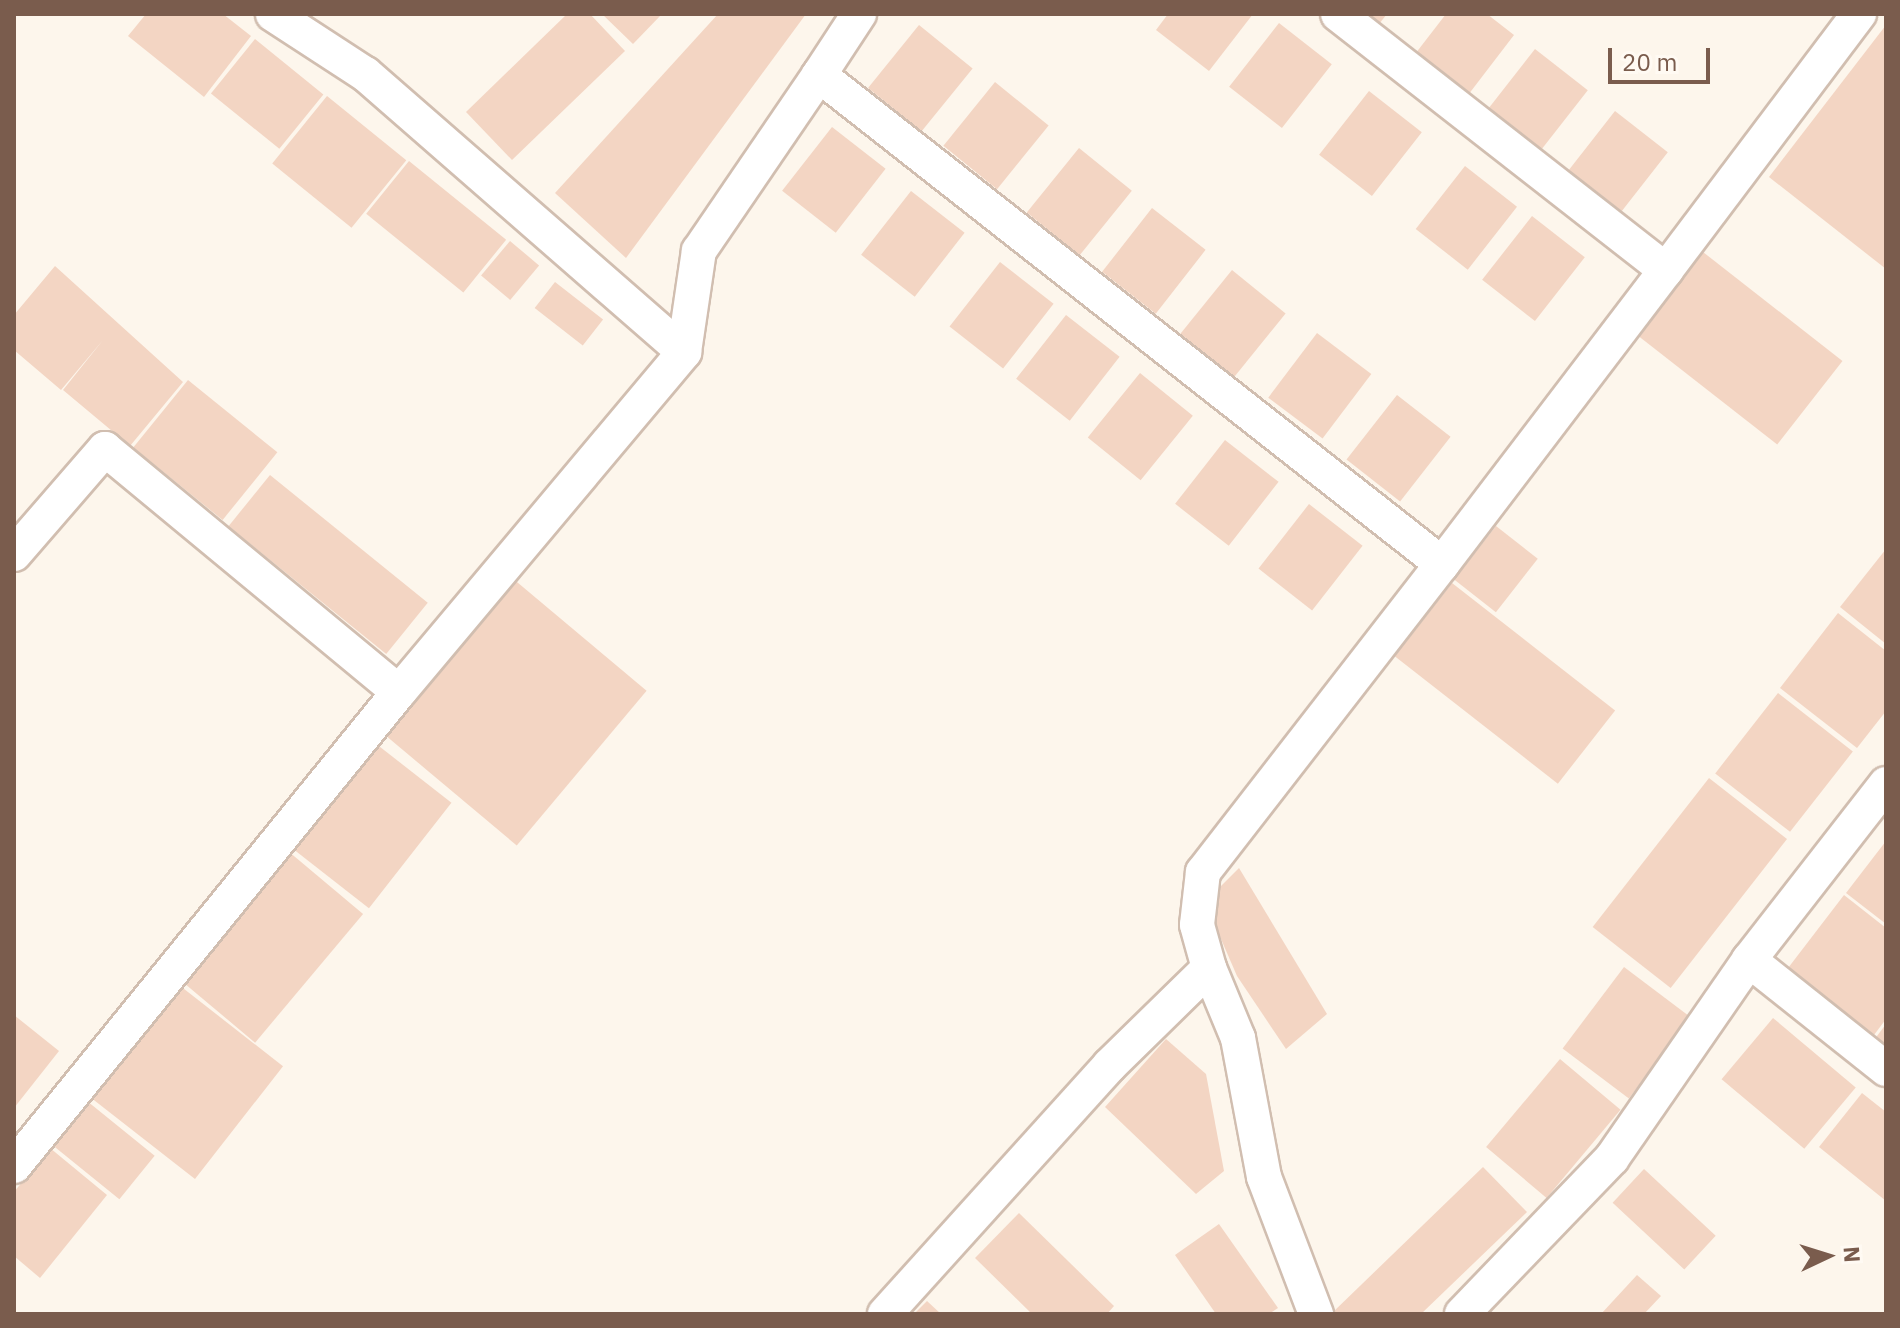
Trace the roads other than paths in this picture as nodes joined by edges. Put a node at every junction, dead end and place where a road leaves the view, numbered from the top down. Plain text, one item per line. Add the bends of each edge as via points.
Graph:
1 (273, 14) edge
2 (859, 14) edge
3 (1338, 14) edge
4 (1859, 14) edge
5 (819, 75) junction
6 (1666, 270) junction
7 (684, 352) junction
8 (14, 554) edge
9 (1442, 564) junction
10 (399, 692) junction
11 (1886, 784) edge
12 (1749, 960) junction
13 (1209, 968) junction
14 (1886, 1069) edge
15 (14, 1166) edge
16 (885, 1314) edge
17 (1316, 1314) edge
18 (1462, 1314) edge

1 - 7 street via 365,74
2 - 5 street
3 - 6 street
4 - 6 street
5 - 7 street via 699,251
5 - 9 street
6 - 9 street
7 - 10 street
8 - 10 street via 105,449
9 - 13 street via 1203,872 1197,925
10 - 15 street
11 - 12 street
12 - 14 street
12 - 18 street via 1612,1158
13 - 16 street via 1109,1066
13 - 17 street via 1238,1038 1264,1177

